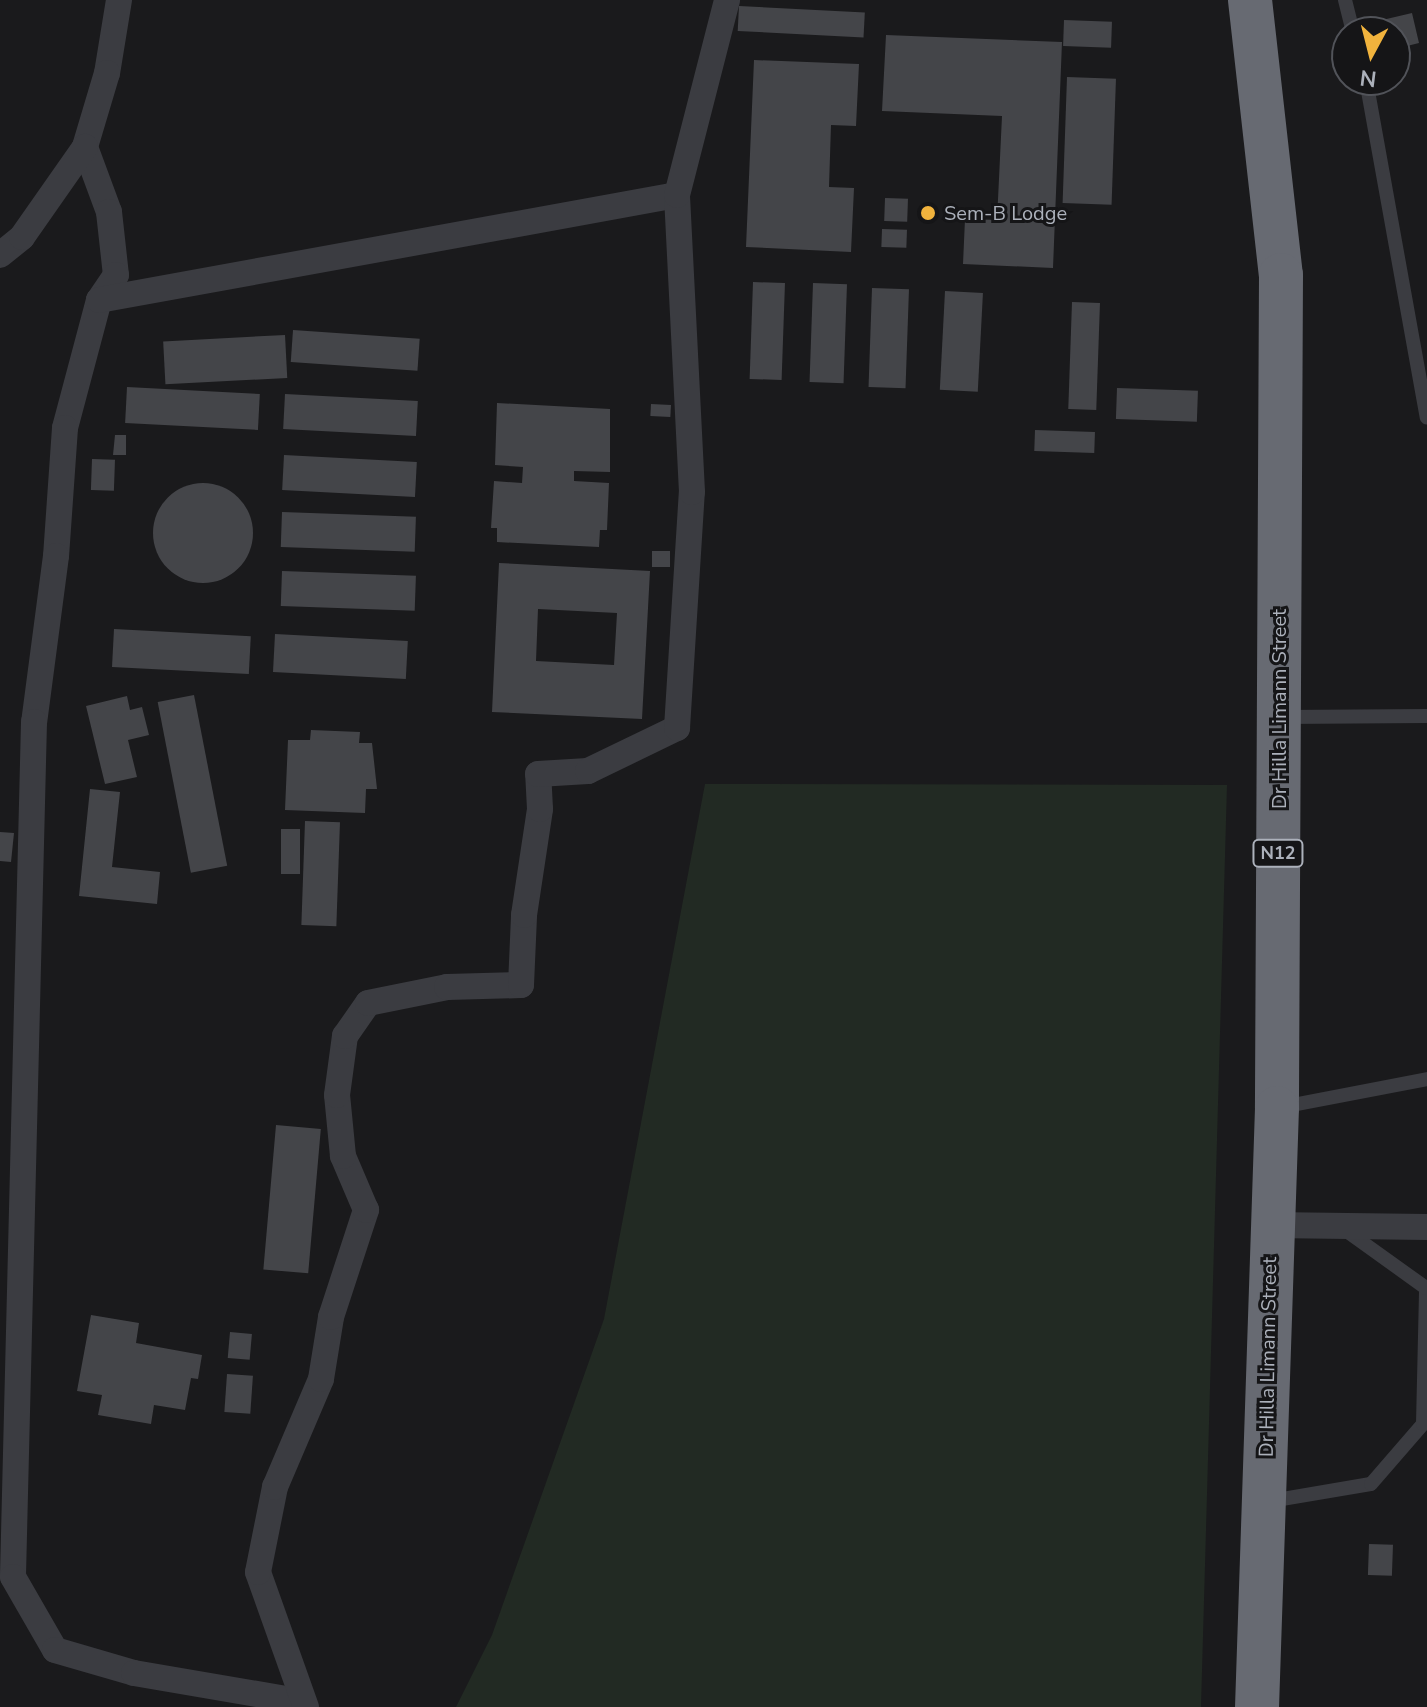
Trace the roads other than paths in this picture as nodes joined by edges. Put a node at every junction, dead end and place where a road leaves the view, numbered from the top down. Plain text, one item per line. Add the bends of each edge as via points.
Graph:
1 (119, 0) edge
2 (727, 0) edge
3 (1250, 0) edge
4 (1369, 96) edge
5 (85, 147) junction
6 (677, 195) junction
7 (0, 255) edge
8 (99, 300) junction
9 (1427, 418) edge
10 (1427, 716) edge
11 (1279, 717) junction
12 (1427, 1079) edge
13 (1277, 1108) junction
14 (1270, 1225) junction
15 (1427, 1227) edge
16 (1344, 1229) junction
17 (1265, 1501) junction
18 (305, 1704) edge
19 (1257, 1707) edge

1 - 5 street via 107,73
2 - 6 street
3 - 11 highway, Dr Hilla Limann Street / N12 via 1281,275
4 - 9 lane
5 - 7 street via 22,237
5 - 8 street via 109,212 116,275
6 - 8 street
6 - 18 street via 692,492 677,728 588,771 538,774 540,809 524,915 521,985 447,987 368,1003 345,1036 337,1095 343,1156 366,1210 331,1317 321,1379 275,1487 258,1572
8 - 18 street via 65,428 56,556 34,722 13,1577 55,1650 134,1673
10 - 11 lane
11 - 13 highway, Dr Hilla Limann Street / N12
12 - 13 lane
13 - 14 highway, Dr Hilla Limann Street / N12
14 - 16 street
14 - 17 highway, Dr Hilla Limann Street / N12
15 - 16 street
16 - 17 lane via 1426,1288 1423,1424 1371,1484
17 - 19 highway, Dr Hilla Limann Street / N12

